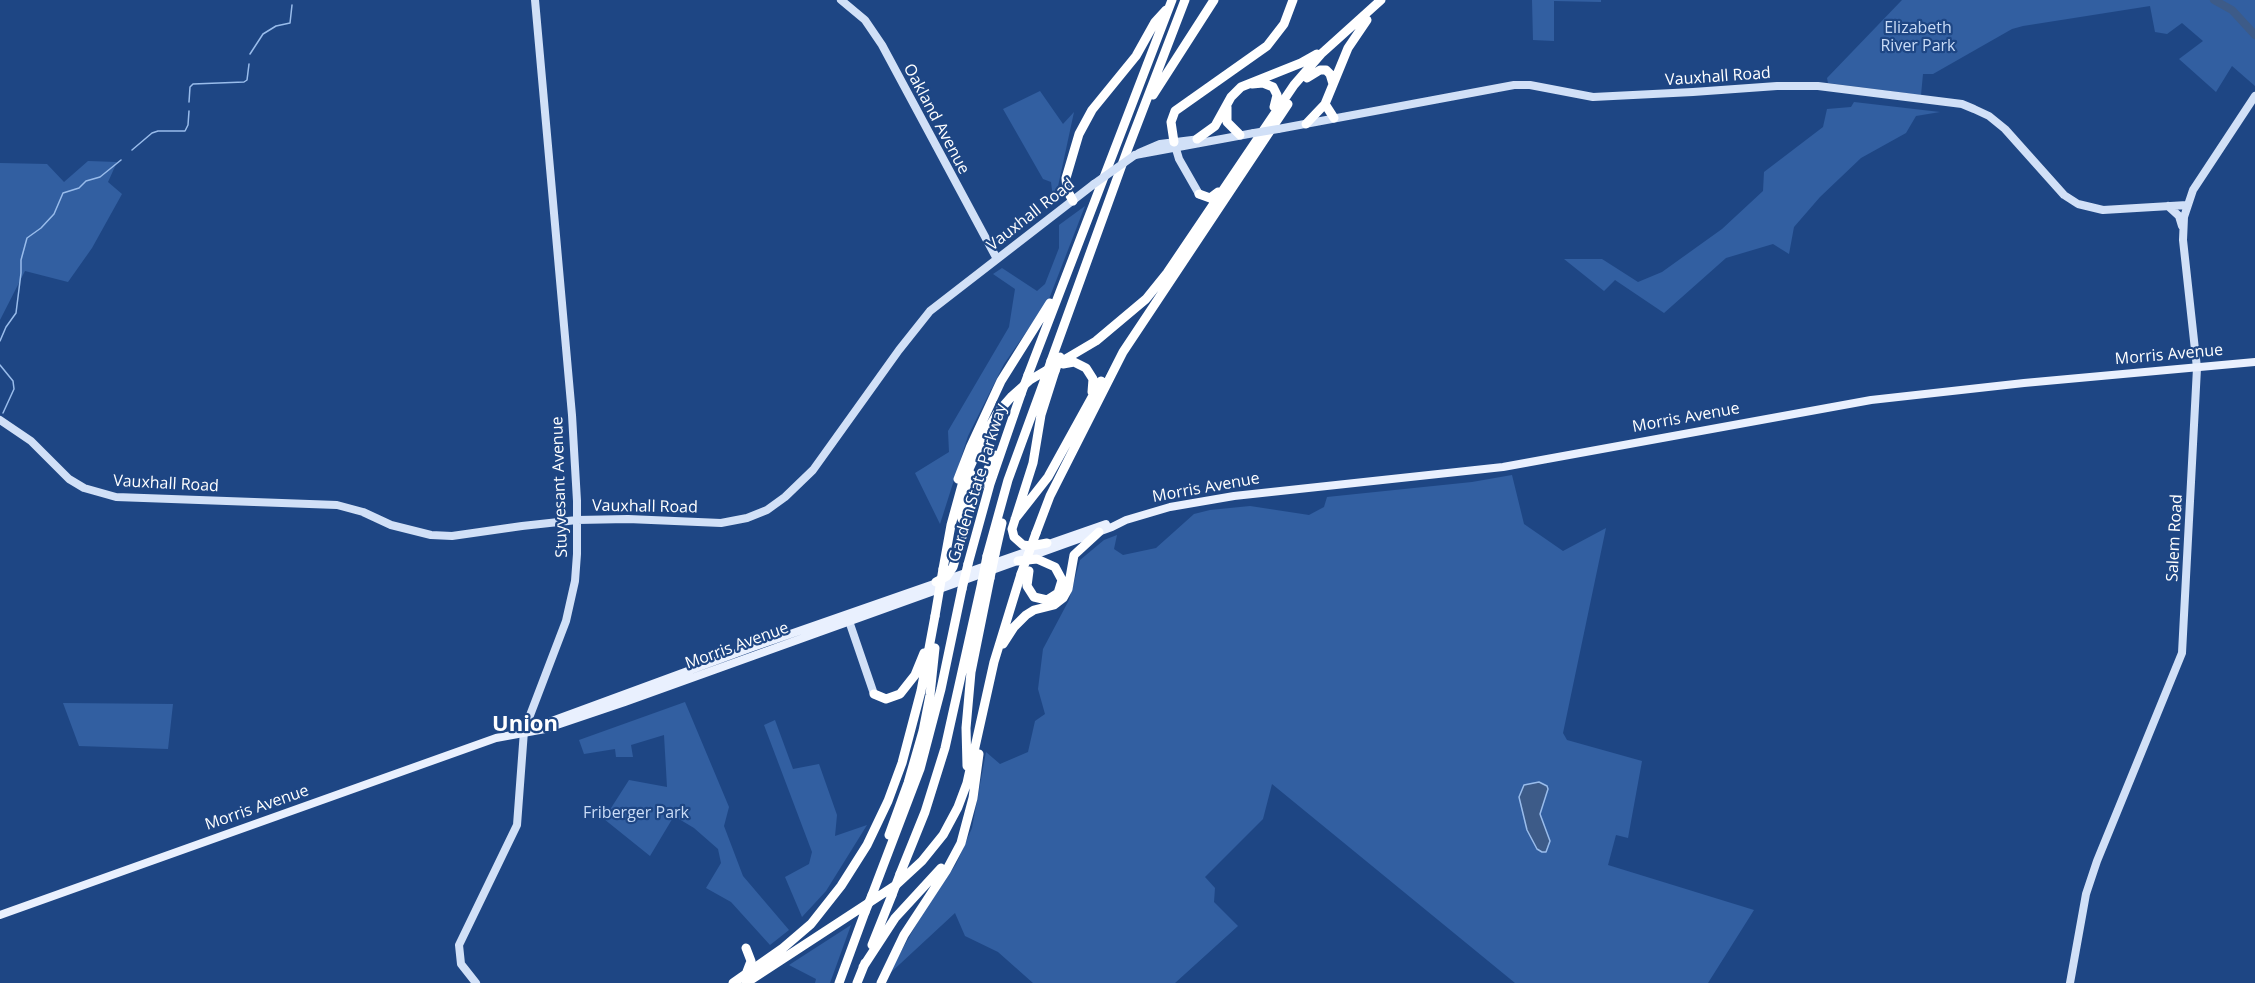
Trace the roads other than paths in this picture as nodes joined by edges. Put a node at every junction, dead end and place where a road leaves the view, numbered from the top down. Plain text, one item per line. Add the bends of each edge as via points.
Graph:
1 (535, 0) edge
2 (841, 0) edge
3 (1185, 0) edge
4 (1214, 0) edge
5 (1293, 0) edge
6 (1381, 0) edge
7 (1390, 0) edge
8 (1171, 3) edge
9 (1367, 20) junction
10 (1332, 45) junction
11 (1307, 78) junction
12 (1333, 84) junction
13 (1238, 89) junction
14 (2255, 96) edge
15 (1228, 102) junction
16 (1325, 104) junction
17 (1141, 115) junction
18 (1334, 118) junction
19 (1306, 124) junction
20 (1265, 126) junction
21 (1240, 135) junction
22 (1197, 139) junction
23 (1216, 140) junction
24 (1175, 145) junction
25 (1135, 156) junction
26 (1228, 182) junction
27 (1199, 194) junction
28 (1072, 201) junction
29 (2187, 205) junction
30 (2168, 206) junction
31 (1202, 221) junction
32 (2183, 229) junction
33 (997, 259) junction
34 (1069, 270) junction
35 (1123, 352) junction
36 (2255, 362) edge
37 (2197, 368) junction
38 (1042, 374) junction
39 (1089, 400) junction
40 (0, 420) edge
41 (979, 446) junction
42 (1002, 446) junction
43 (577, 520) junction
44 (1126, 520) junction
45 (1013, 524) junction
46 (1099, 532) junction
47 (1047, 543) junction
48 (946, 551) junction
49 (1018, 561) junction
50 (955, 562) junction
51 (1025, 572) junction
52 (986, 580) junction
53 (936, 582) junction
54 (935, 616) junction
55 (849, 621) junction
56 (994, 662) junction
57 (986, 693) junction
58 (874, 694) joint
59 (525, 731) junction
60 (967, 783) junction
61 (970, 812) junction
62 (872, 895) junction
63 (0, 915) edge
64 (798, 942) junction
65 (746, 948) dead end
66 (860, 975) edge
67 (745, 979) edge
68 (839, 982) edge
69 (476, 983) edge
70 (733, 983) edge
71 (881, 983) edge
72 (2070, 983) edge

1 - 43 street, Stuyvesant Avenue via 572,416
2 - 33 street, Oakland Avenue via 876,35
3 - 17 highway, Garden State Parkway
4 - 17 highway
5 - 24 highway via 1284,24 1267,46 1176,111 1171,122
6 - 10 highway
7 - 9 highway
8 - 28 highway via 1082,128 1066,174
8 - 34 highway, Garden State Parkway
9 - 11 highway
9 - 12 highway via 1350,44
10 - 13 highway via 1305,61
10 - 20 highway via 1299,79
11 - 12 highway via 1326,69
11 - 35 highway
12 - 16 highway
13 - 15 highway
13 - 20 highway via 1260,83 1276,91 1277,100
14 - 29 street, Salem Road
15 - 21 highway via 1227,122
15 - 22 highway via 1215,126
16 - 18 highway
16 - 19 highway
17 - 38 highway, Garden State Parkway, bridge via 1056,359
18 - 19 street, Vauxhall Road
18 - 30 street, Vauxhall Road via 1514,85 1593,97 1818,86 1962,104 1989,116 2005,129 2064,195 2078,204 2103,210
19 - 21 street, Vauxhall Road, bridge
20 - 26 highway
21 - 23 street, Vauxhall Road
22 - 23 street, Vauxhall Road
22 - 24 street, Vauxhall Road
23 - 24 street, Vauxhall Road
24 - 25 street, Vauxhall Road
24 - 25 street, Vauxhall Road via 1154,146
24 - 27 street
25 - 28 street, Vauxhall Road, bridge
26 - 27 highway via 1211,197
26 - 31 highway
27 - 31 highway via 1204,207
28 - 33 street, Vauxhall Road
29 - 30 street, Vauxhall Road
29 - 32 street, Salem Road
30 - 32 street via 2179,216
31 - 38 highway via 1141,305
32 - 37 street, Salem Road
33 - 43 street, Vauxhall Road via 926,316 813,470 767,510 721,522
34 - 38 highway, Garden State Parkway
34 - 48 highway via 1004,375 970,448 953,496
35 - 39 highway
35 - 51 highway, bridge via 1050,496
36 - 37 main road, Morris Avenue
37 - 44 main road, Morris Avenue via 1881,399 1503,467 1210,500
37 - 72 street, Salem Road via 2182,653 2097,861 2086,894
38 - 39 highway via 1067,363 1080,363 1093,379
38 - 41 highway via 1007,401
38 - 42 highway, Garden State Parkway, bridge via 1021,394
38 - 45 highway via 1041,415 1031,470
38 - 52 highway, Garden State Parkway, bridge via 1008,480
39 - 45 highway via 1050,473
40 - 43 street, Vauxhall Road via 32,441 69,479 84,488 116,497 337,505 431,535
41 - 48 highway via 959,492
41 - 50 highway
42 - 50 highway via 976,492
42 - 62 highway, Garden State Parkway, bridge via 968,564 925,754
43 - 59 street, Stuyvesant Avenue via 570,606
44 - 46 main road, Morris Avenue
44 - 47 main road, Morris Avenue
45 - 47 highway via 1013,536 1021,544
46 - 49 main road, Morris Avenue
46 - 56 highway via 1077,551 1063,598 1023,617
47 - 53 main road, Morris Avenue
48 - 54 highway, bridge
49 - 51 highway via 1037,559 1056,567 1062,577 1060,591 1049,600 1036,599 1030,594
49 - 55 main road, Morris Avenue
50 - 53 highway via 951,572
51 - 56 highway
52 - 60 highway via 971,672
52 - 66 highway, Garden State Parkway, bridge via 921,823
53 - 59 main road, Morris Avenue
54 - 58 highway via 920,666 909,684 892,698
54 - 62 highway via 934,662 925,720
54 - 64 highway via 912,728 885,808 841,886
55 - 58 street
55 - 59 main road, Morris Avenue via 545,729
56 - 57 highway
57 - 60 highway
57 - 61 highway
59 - 63 main road, Morris Avenue
59 - 69 street, Stuyvesant Avenue via 516,825 458,948 462,965
60 - 64 highway via 947,828 916,867 890,890
61 - 66 highway via 945,862 895,918
61 - 71 highway via 955,854 903,935
62 - 68 highway, Garden State Parkway, bridge
64 - 67 highway
65 - 67 highway via 751,961
67 - 70 highway

